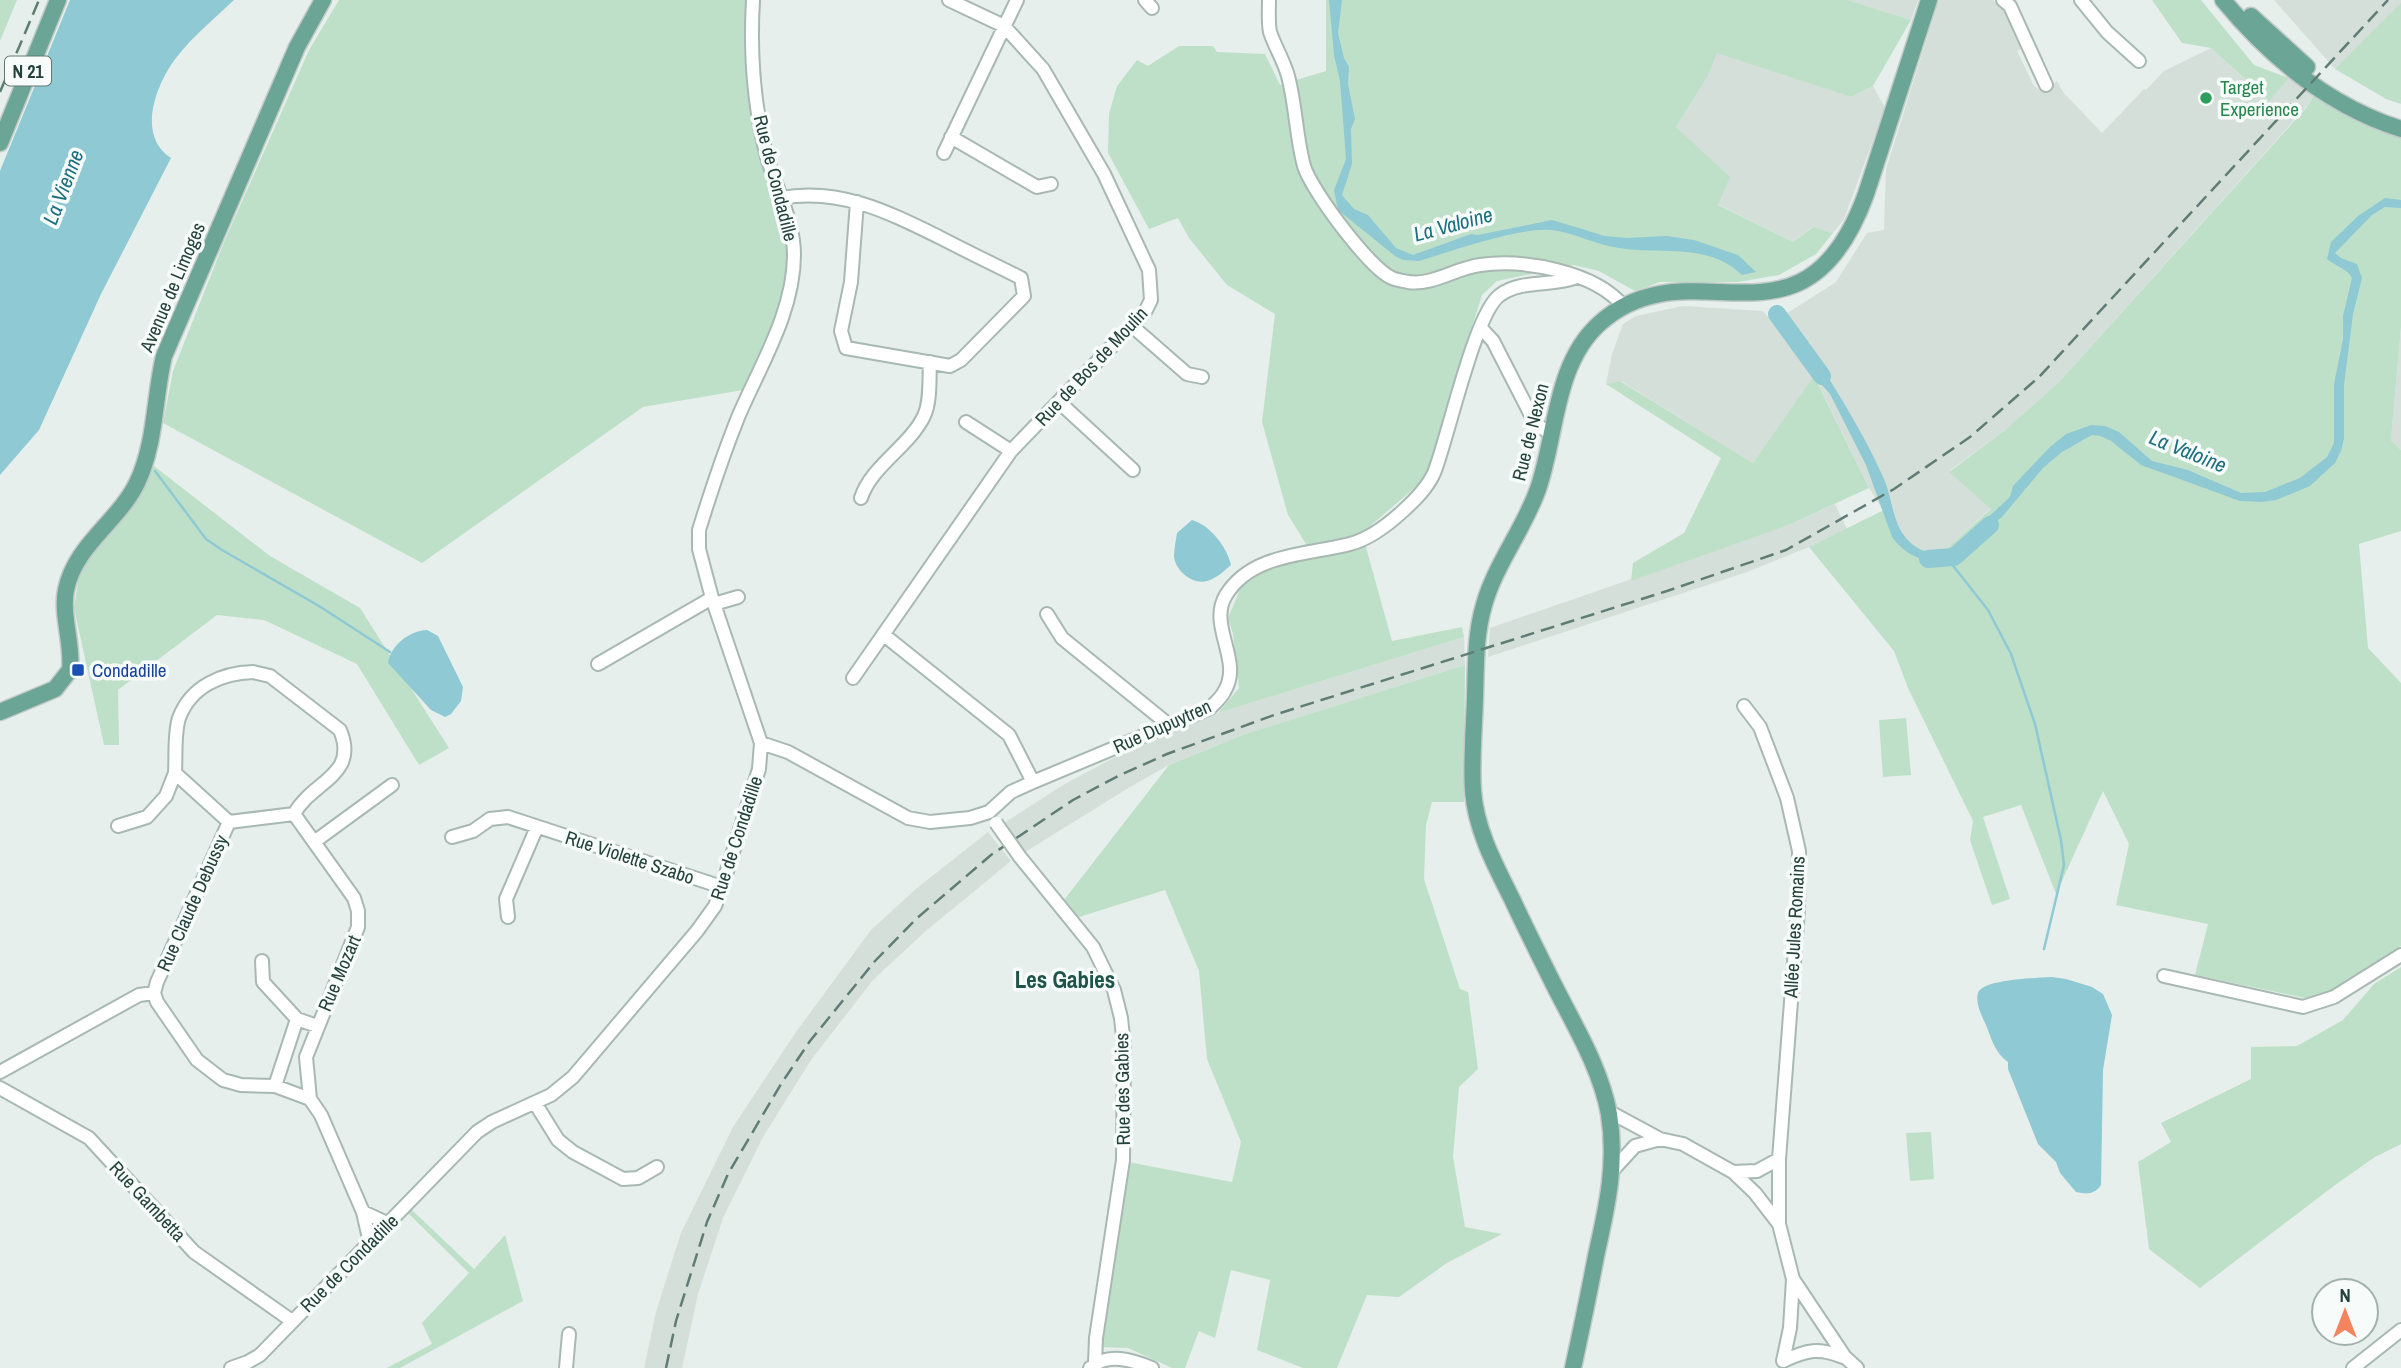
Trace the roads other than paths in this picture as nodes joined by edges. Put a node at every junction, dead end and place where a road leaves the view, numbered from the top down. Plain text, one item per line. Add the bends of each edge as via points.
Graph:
1 (58, 0) edge
2 (323, 0) edge
3 (753, 0) edge
4 (949, 0) edge
5 (1017, 0) edge
6 (1269, 0) edge
7 (1930, 0) edge
8 (2003, 0) edge
9 (2081, 0) edge
10 (2223, 0) edge
11 (2237, 0) edge
12 (1004, 26) junction
13 (2139, 61) dead end
14 (2046, 85) dead end
15 (2401, 118) edge
16 (2401, 129) edge
17 (951, 137) junction
18 (0, 143) edge
19 (944, 153) dead end
20 (1051, 184) dead end
21 (781, 198) junction
22 (857, 202) junction
23 (1577, 277) junction
24 (1624, 307) junction
25 (1132, 326) junction
26 (1481, 328) junction
27 (930, 362) junction
28 (1202, 377) dead end
29 (1059, 402) junction
30 (966, 422) dead end
31 (1552, 434) junction
32 (1011, 452) junction
33 (1133, 470) dead end
34 (861, 498) dead end
35 (738, 597) dead end
36 (713, 601) junction
37 (1047, 614) dead end
38 (884, 635) junction
39 (598, 664) dead end
40 (853, 678) dead end
41 (1744, 706) dead end
42 (0, 712) edge
43 (1169, 725) junction
44 (761, 743) junction
45 (175, 773) junction
46 (1033, 782) junction
47 (392, 785) dead end
48 (294, 814) junction
49 (993, 818) junction
50 (229, 822) junction
51 (118, 826) dead end
52 (537, 827) junction
53 (452, 837) dead end
54 (314, 842) junction
55 (722, 887) junction
56 (508, 917) dead end
57 (2401, 955) edge
58 (262, 961) dead end
59 (2164, 976) dead end
60 (154, 993) junction
61 (297, 1019) junction
62 (317, 1026) junction
63 (0, 1072) edge
64 (275, 1086) junction
65 (0, 1088) edge
66 (310, 1099) junction
67 (534, 1103) junction
68 (1608, 1111) junction
69 (1660, 1139) junction
70 (1612, 1142) junction
71 (1635, 1146) junction
72 (1779, 1158) junction
73 (657, 1167) dead end
74 (1613, 1170) junction
75 (1733, 1172) junction
76 (363, 1212) junction
77 (389, 1224) junction
78 (1779, 1224) junction
79 (370, 1243) junction
80 (1793, 1279) junction
81 (292, 1321) junction
82 (2401, 1331) edge
83 (569, 1334) dead end
84 (1845, 1357) junction
85 (1781, 1364) edge
86 (1092, 1365) edge
87 (231, 1368) edge
88 (566, 1368) edge
89 (1152, 1368) edge
90 (1573, 1368) edge
91 (1857, 1368) edge
92 (2353, 1368) edge

1 - 18 main road, N 21
2 - 42 main road, Avenue de Limoges via 298,47 164,356 152,437 138,481 81,553 70,575 65,593 70,670 55,689
3 - 21 street, Rue de Condadille via 758,112
4 - 12 street, Rue de Bos de Moulin
5 - 12 street
6 - 23 street via 1270,30 1288,75 1304,167 1317,194 1390,278 1411,283 1432,280 1479,265 1530,265
7 - 24 main road, Rue de Nexon via 1856,222 1826,265 1804,281 1777,291 1666,293
8 - 14 street via 2010,6
9 - 13 street
10 - 16 main road via 2300,76
11 - 15 main road via 2260,26 2334,87
12 - 17 street
12 - 25 street, Rue de Bos de Moulin via 1043,69 1104,174 1149,270 1151,300
17 - 19 street
17 - 20 street via 1037,187
21 - 22 street via 801,194
21 - 36 street, Rue de Condadille via 793,245 790,295 735,426 699,530 699,550
22 - 27 street via 851,282 841,331 846,348
22 - 27 street via 882,209 1021,278 1024,296 961,360 950,366
23 - 24 street via 1612,295
23 - 26 street, Rue Dupuytren via 1510,289 1490,306
24 - 31 main road, Rue de Nexon via 1600,323 1582,344 1565,379
25 - 28 street via 1187,374
25 - 29 street, Rue de Bos de Moulin
26 - 31 street via 1493,341 1532,417
26 - 43 street, Rue Dupuytren via 1424,490 1371,535 1282,557 1240,579 1225,596 1220,611 1230,659 1230,680 1224,693 1210,708
27 - 34 street via 925,415 864,488
29 - 32 street, Rue de Bos de Moulin
29 - 33 street
30 - 32 street
31 - 68 main road, Rue de Nexon via 1538,489 1484,603 1476,666 1473,792 1490,856 1588,1052
32 - 38 street, Rue de Bos de Moulin
35 - 36 street
36 - 39 street
36 - 44 street, Rue de Condadille
37 - 43 street via 1062,638
38 - 40 street, Rue de Bos de Moulin
38 - 46 street via 1009,735
41 - 72 street, Allée Jules Romains via 1760,727 1787,798 1799,851
43 - 46 street, Rue Dupuytren
44 - 49 street, Rue Dupuytren via 788,752 908,818 930,822
44 - 55 street, Rue de Condadille via 759,769
45 - 48 street via 178,720 198,690 232,673 270,676 340,730 345,743 339,769 302,801
45 - 50 street
45 - 51 street via 166,796 147,817
46 - 49 street, Rue Dupuytren via 1011,792
47 - 54 street
48 - 50 street
48 - 54 street, Rue Mozart
49 - 86 street, Rue des Gabies, bridge via 1093,947 1114,990 1121,1018 1123,1160
50 - 60 street, Rue Claude Debussy
52 - 53 street, Rue Violette Szabo via 508,817 489,819 473,831
52 - 55 street, Rue Violette Szabo
52 - 56 street via 506,899
54 - 62 street, Rue Mozart via 354,898 358,911 358,927
55 - 67 street, Rue de Condadille via 697,931 573,1077
57 - 59 street via 2334,997 2303,1007
58 - 61 street via 263,982
60 - 63 street via 139,995
60 - 64 street, Rue Claude Debussy via 197,1060 210,1071 241,1085
61 - 62 street, Rue Mozart
61 - 64 street, Rue Mozart
62 - 66 street, Rue Mozart via 306,1056
64 - 66 street, Rue Claude Debussy
65 - 81 street, Rue Gambetta via 89,1138 194,1251
66 - 76 street
67 - 73 street via 558,1140 623,1179 638,1178
67 - 77 street, Rue de Condadille via 477,1132
68 - 69 street
68 - 70 main road, Rue de Nexon
69 - 71 street
69 - 75 street via 1683,1144
70 - 71 street
70 - 74 main road, Rue de Nexon
71 - 74 street
72 - 75 street via 1757,1171
72 - 78 street, Allée Jules Romains
74 - 90 main road, Rue de Nexon
75 - 78 street
76 - 77 street
76 - 79 street
77 - 79 street, Rue de Condadille
78 - 80 street
79 - 81 street, Rue de Condadille
80 - 84 street
80 - 85 street via 1790,1328
81 - 87 street, Rue de Condadille via 260,1355
82 - 92 street
83 - 88 street
84 - 85 street via 1828,1350 1805,1351
84 - 91 street
86 - 89 street via 1130,1359

